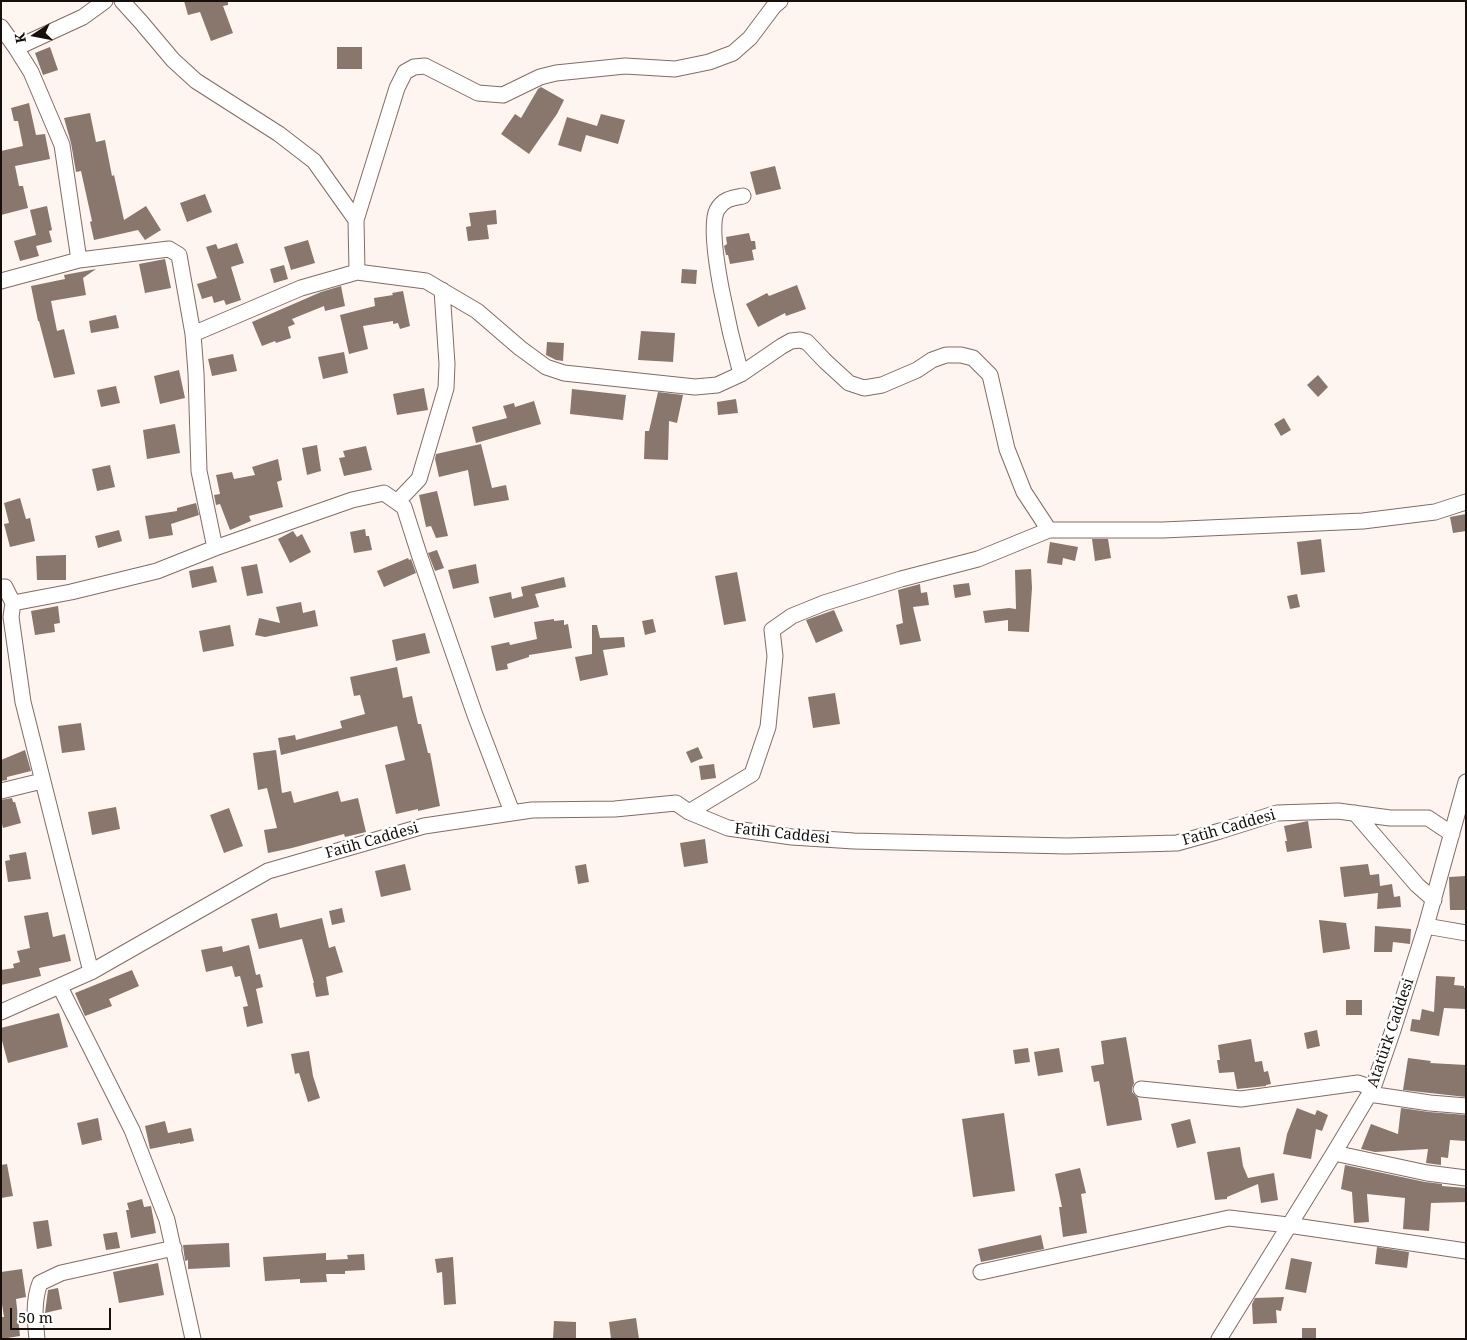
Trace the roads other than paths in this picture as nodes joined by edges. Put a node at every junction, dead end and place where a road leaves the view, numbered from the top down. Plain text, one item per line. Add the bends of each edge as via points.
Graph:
1 (105, 1) edge
2 (122, 1) edge
3 (780, 1) edge
4 (1, 28) edge
5 (16, 48) junction
6 (743, 196) dead end
7 (356, 220) junction
8 (78, 260) junction
9 (357, 272) junction
10 (1, 281) edge
11 (442, 290) junction
12 (193, 334) junction
13 (741, 374) junction
14 (397, 502) junction
15 (1466, 502) edge
16 (1049, 530) junction
17 (215, 548) junction
18 (2, 583) edge
19 (13, 604) junction
20 (42, 781) junction
21 (1466, 782) edge
22 (1, 791) edge
23 (512, 812) junction
24 (689, 812) junction
25 (1355, 813) junction
26 (1452, 834) junction
27 (1434, 900) junction
28 (1426, 926) junction
29 (1466, 933) edge
30 (91, 972) junction
31 (60, 987) junction
32 (1, 1012) edge
33 (1141, 1088) dead end
34 (1371, 1091) junction
35 (1466, 1106) edge
36 (1334, 1152) junction
37 (1466, 1178) edge
38 (1288, 1225) junction
39 (174, 1248) junction
40 (1466, 1251) edge
41 (981, 1272) dead end
42 (37, 1339) edge
43 (193, 1339) edge
44 (1219, 1339) edge

1 - 5 street via 83,17
2 - 7 street via 172,60 196,81 279,134 314,161
3 - 7 street via 750,38 733,53 675,69 625,66 556,73 503,95 478,93 425,66 414,67 405,72 397,88
4 - 5 street
5 - 8 street via 31,72 62,145
6 - 13 street via 727,199 721,204 716,212 714,237 720,287
7 - 9 street
8 - 10 street
8 - 12 street via 169,249 180,256
9 - 11 street via 426,281
9 - 12 street via 301,288
11 - 13 street via 477,311 546,367 564,373 695,387 717,385
11 - 14 street via 446,388 419,479
12 - 17 street via 198,471
13 - 16 street via 782,346 800,340 807,342 849,383 864,388 882,385 946,355 973,358 990,375 1007,450 1024,492
14 - 17 street via 384,493 352,500
14 - 23 street via 404,507 475,715
15 - 16 street via 1435,512 1363,521 1163,530
16 - 24 street via 978,559 824,603 792,616 772,630 775,656 768,727 752,774
17 - 19 street via 157,571
18 - 19 street
19 - 20 street via 11,617 23,702
20 - 22 street
20 - 30 street
21 - 26 street, Atatürk Caddesi
23 - 24 street, Fatih Caddesi via 615,809 676,803
23 - 30 street, Fatih Caddesi via 424,826 268,871
24 - 25 street, Fatih Caddesi via 728,828 792,837 854,842 1067,846 1177,843 1277,813
25 - 26 street, Fatih Caddesi via 1390,818 1428,818
25 - 27 street via 1417,885
26 - 27 street, Atatürk Caddesi
27 - 28 street, Atatürk Caddesi
28 - 29 street
28 - 34 street, Atatürk Caddesi
30 - 31 street, Fatih Caddesi
31 - 32 street, Fatih Caddesi
31 - 39 street via 132,1130 167,1220
33 - 34 street via 1241,1099 1358,1083
34 - 35 street via 1430,1103
34 - 36 street, Atatürk Caddesi
36 - 37 street via 1427,1173
36 - 38 street, Atatürk Caddesi
38 - 40 street
38 - 41 street via 1229,1218
38 - 44 street, Atatürk Caddesi
39 - 42 street via 61,1273 40,1283 36,1293
39 - 43 street

